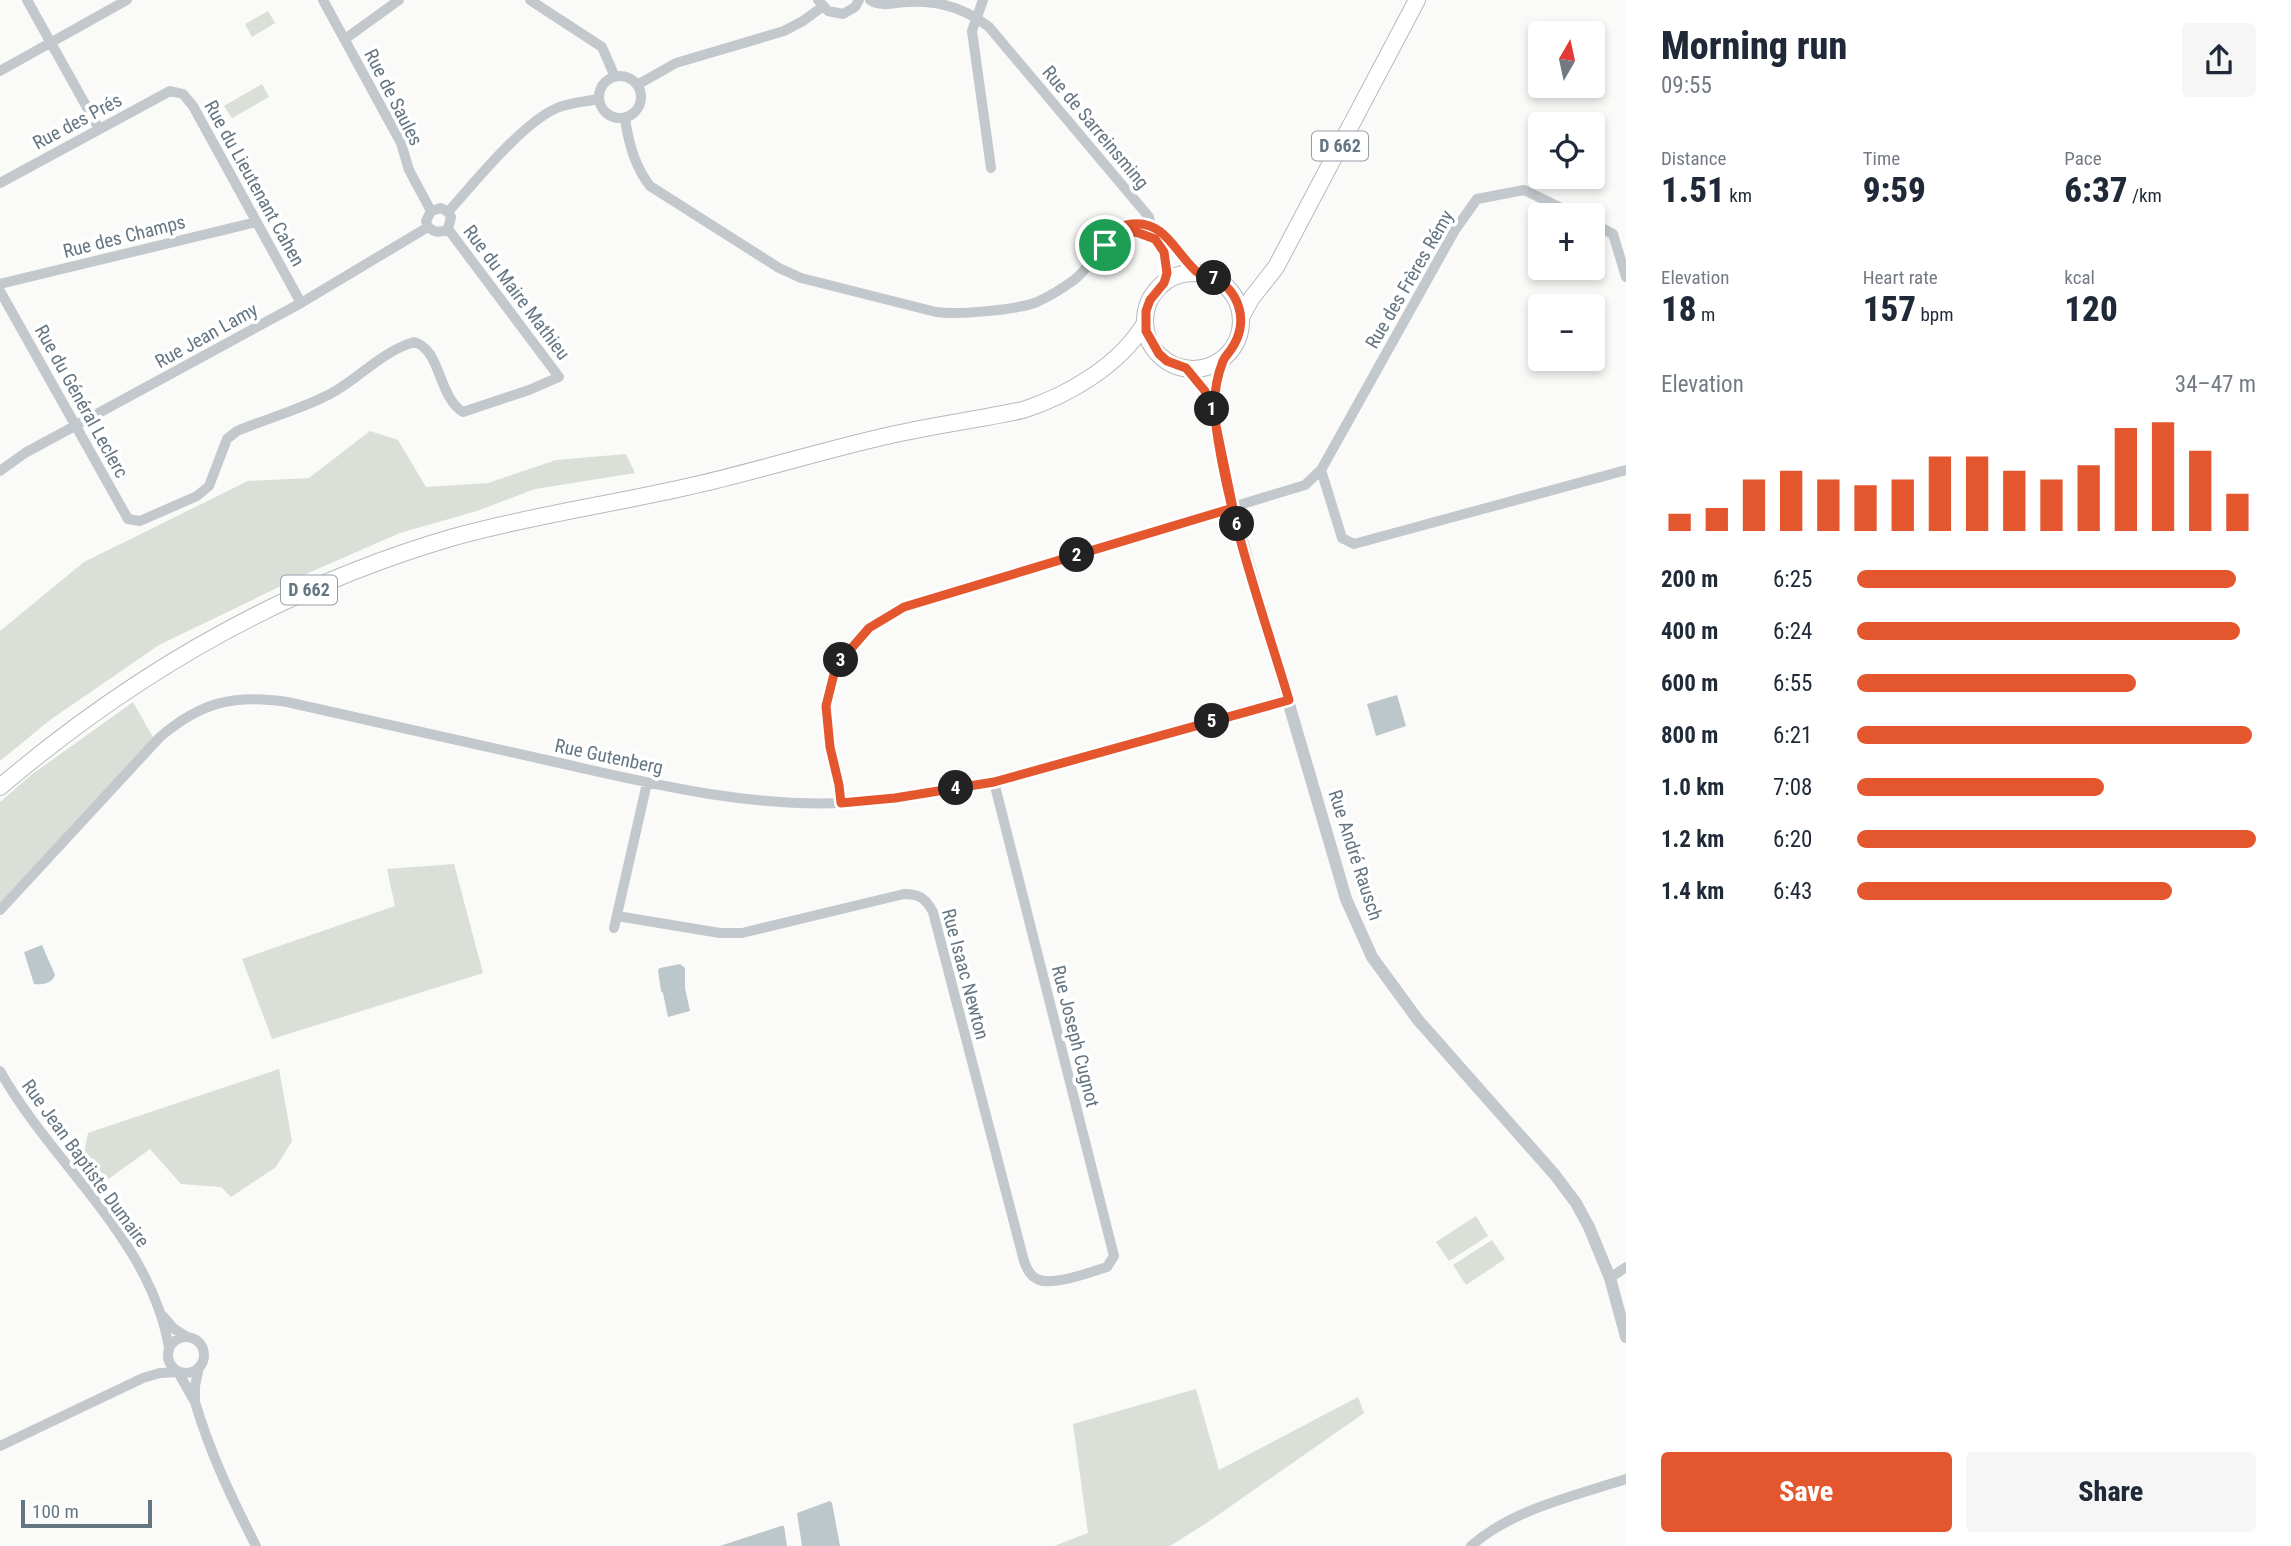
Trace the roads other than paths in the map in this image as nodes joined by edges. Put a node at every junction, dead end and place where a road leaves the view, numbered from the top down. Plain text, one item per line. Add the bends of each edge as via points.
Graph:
1 (27, 0) edge
2 (127, 0) edge
3 (323, 0) edge
4 (399, 0) edge
5 (530, 0) edge
6 (859, 0) edge
7 (870, 0) edge
8 (983, 0) edge
9 (1414, 3) edge
10 (820, 4) edge
11 (976, 17) junction
12 (345, 39) junction
13 (51, 44) junction
14 (0, 71) edge
15 (615, 77) junction
16 (637, 85) junction
17 (170, 91) joint
18 (598, 99) junction
19 (625, 118) junction
20 (99, 129) junction
21 (991, 168) dead end
22 (0, 183) edge
23 (1551, 203) edge
24 (431, 211) junction
25 (448, 212) junction
26 (256, 222) junction
27 (1151, 226) junction
28 (428, 227) junction
29 (448, 229) junction
30 (1605, 229) edge
31 (1105, 245) junction
32 (1199, 274) junction
33 (1626, 277) edge
34 (1265, 282) junction
35 (1164, 283) junction
36 (0, 284) edge
37 (1226, 286) junction
38 (0, 291) edge
39 (301, 303) junction
40 (1241, 317) junction
41 (1145, 323) junction
42 (1159, 354) junction
43 (1224, 357) junction
44 (1111, 361) junction
45 (1186, 368) junction
46 (1214, 416) junction
47 (76, 426) junction
48 (1321, 470) junction
49 (1626, 470) edge
50 (0, 471) edge
51 (1233, 508) junction
52 (140, 521) joint
53 (1289, 700) junction
54 (994, 782) junction
55 (647, 783) junction
56 (0, 786) edge
57 (841, 803) junction
58 (0, 910) edge
59 (617, 916) junction
60 (614, 928) dead end
61 (0, 1071) edge
62 (1626, 1267) edge
63 (1078, 1275) joint
64 (1610, 1278) junction
65 (161, 1313) junction
66 (187, 1337) junction
67 (1626, 1337) edge
68 (168, 1351) junction
69 (199, 1367) junction
70 (178, 1372) junction
71 (143, 1378) junction
72 (195, 1402) junction
73 (0, 1446) edge
74 (1626, 1479) edge
75 (256, 1546) edge
76 (1471, 1546) edge

1 - 13 street
2 - 13 street
3 - 12 street, Rue de Saules
4 - 12 street
5 - 15 street via 603,47
6 - 10 street via 843,14
7 - 11 street via 884,5 909,1 948,6
8 - 11 street
9 - 34 main road, D 662
10 - 16 street via 803,22 784,31 676,63
11 - 21 street via 972,31
11 - 27 street, Rue de Sarreinsming via 1149,217
12 - 24 street, Rue de Saules via 401,143 409,170
13 - 14 street
13 - 20 street
15 - 16 street
15 - 18 street via 603,84
16 - 19 street via 639,106
17 - 20 street, Rue des Prés
17 - 26 street, Rue du Lieutenant Cahen via 183,94 193,106
18 - 19 street via 608,115
18 - 25 street via 554,109 516,138
19 - 31 street via 638,166 650,186 801,278 936,312 971,311 1039,301 1083,273
20 - 22 street, Rue des Prés
23 - 48 street, Rue des Frères Rémy via 1524,190 1476,199
24 - 25 street via 442,208
24 - 28 street
25 - 29 street
26 - 36 street, Rue des Champs
26 - 39 street, Rue du Lieutenant Cahen
27 - 31 street via 1125,225 1110,233
27 - 32 street, Rue de Sarreinsming via 1171,241
28 - 29 street via 434,232
28 - 39 street, Rue Jean Lamy
29 - 52 street, Rue du Maire Mathieu via 559,377 463,412 452,404 427,348 415,342 404,345 336,391 237,431 227,439 209,486
30 - 33 street via 1613,233
31 - 35 street via 1136,232 1155,239 1167,258
32 - 35 main road
32 - 37 main road
34 - 37 main road via 1245,288
34 - 40 main road, D 662
35 - 41 main road via 1150,300
37 - 40 main road
38 - 47 street, Rue du Général Leclerc
39 - 47 street, Rue Jean Lamy
40 - 43 main road via 1239,335
41 - 42 main road
41 - 44 main road, D 662
42 - 44 main road, D 662 via 1139,352
42 - 45 main road
43 - 45 main road via 1206,367
43 - 46 street, Rue André Rausch
44 - 56 main road, D 662 via 1061,396 1023,410 882,437 705,483 525,519 376,563 287,599 194,648 106,703
45 - 46 street, Rue André Rausch via 1205,391
46 - 51 street, Rue André Rausch
47 - 50 street, Rue Jean Lamy
47 - 52 street, Rue du Général Leclerc via 128,519
48 - 49 street via 1342,538 1354,544
48 - 51 street, Rue des Frères Rémy via 1305,485
51 - 53 street, Rue André Rausch
51 - 57 street, Rue des Frères Rémy via 904,607 869,628 836,666 826,706
53 - 54 street, Rue Gutenberg
53 - 64 street, Rue André Rausch via 1346,899 1372,957 1418,1020 1567,1190 1589,1227
54 - 57 street, Rue Gutenberg
54 - 63 street, Rue Joseph Cugnot via 1114,1256 1107,1267
55 - 57 street, Rue Gutenberg via 721,797
55 - 58 street, Rue Gutenberg via 287,702 251,698 217,702 187,716 160,737
55 - 59 street
59 - 60 street
59 - 63 street, Rue Isaac Newton via 742,933 904,894 926,900 933,912 1024,1261 1030,1274 1048,1283
61 - 65 street, Rue Jean Baptiste Dumaire via 141,1269
62 - 64 street
64 - 67 street, Rue André Rausch
65 - 66 street, Rue Jean Baptiste Dumaire
65 - 68 street, Rue Jean Baptiste Dumaire
66 - 68 street via 176,1339
66 - 69 street via 197,1341 203,1351
68 - 70 street via 170,1365
68 - 71 street
69 - 70 street via 189,1373
69 - 72 street
70 - 71 street
70 - 72 street
71 - 73 street
72 - 75 street via 225,1485
74 - 76 street via 1543,1506 1487,1532

